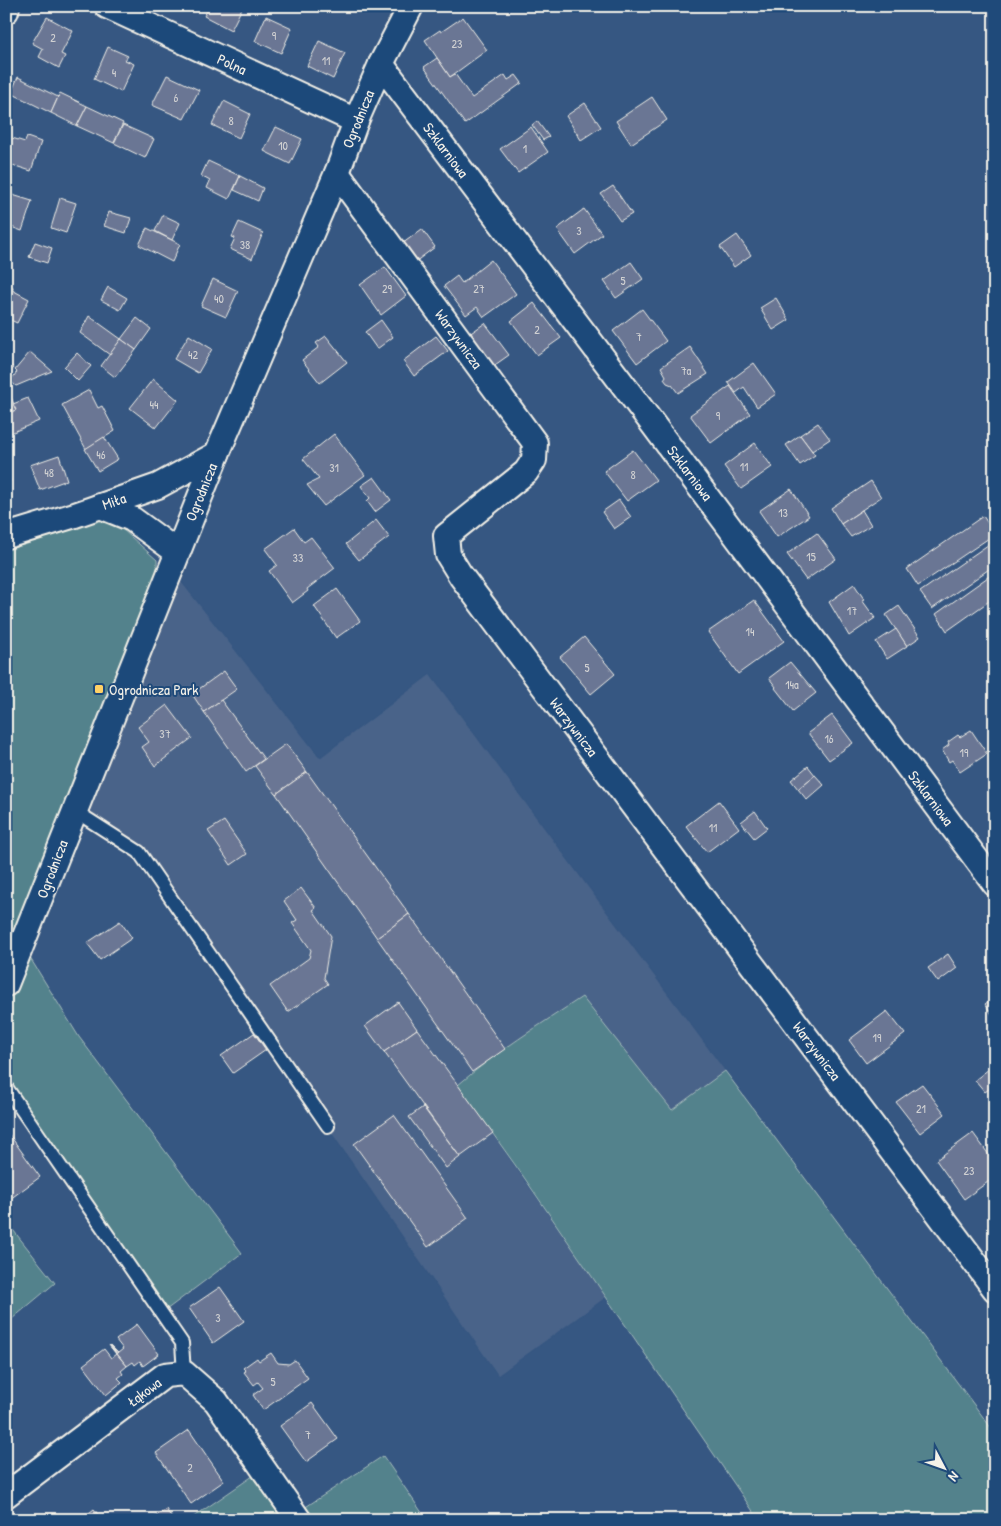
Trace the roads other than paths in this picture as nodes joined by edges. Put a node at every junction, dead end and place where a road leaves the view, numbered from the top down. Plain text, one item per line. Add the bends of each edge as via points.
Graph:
1 (8, 6) edge
2 (107, 6) edge
3 (410, 6) edge
4 (6, 11) edge
5 (381, 64) junction
6 (356, 121) junction
7 (337, 173) junction
8 (216, 454) junction
9 (100, 506) junction
10 (6, 536) edge
11 (177, 552) junction
12 (75, 811) junction
13 (995, 884) edge
14 (6, 984) edge
15 (6, 1087) edge
16 (328, 1126) dead end
17 (995, 1289) edge
18 (184, 1373) junction
19 (6, 1495) edge
20 (299, 1520) edge

1 - 4 street
2 - 6 street, Polna
3 - 5 street, Ogrodnicza
5 - 6 street, Ogrodnicza
5 - 13 street, Szklarniowa
6 - 7 street, Ogrodnicza
7 - 8 street, Ogrodnicza
7 - 17 street, Warzywnicza via 535,443 534,460 526,472 446,536 448,555 460,576
8 - 9 street, Miła via 158,486
8 - 11 street, Ogrodnicza
9 - 10 street, Miła
9 - 11 street via 132,519
11 - 12 street, Ogrodnicza
12 - 14 street, Ogrodnicza
12 - 16 lane via 139,852
15 - 18 lane via 182,1343
18 - 19 street, Łąkowa via 165,1376
18 - 20 street via 216,1400

